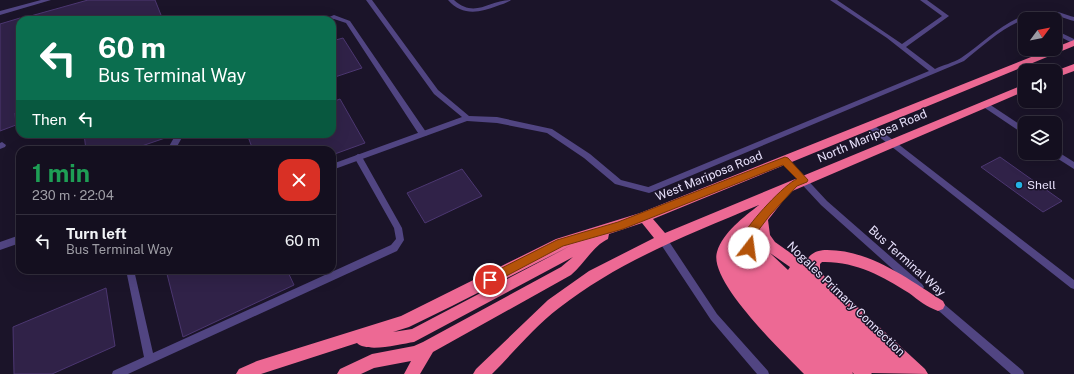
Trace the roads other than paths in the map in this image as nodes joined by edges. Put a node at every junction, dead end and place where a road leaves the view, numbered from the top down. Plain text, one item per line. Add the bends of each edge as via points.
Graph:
1 (48, 0) edge
2 (369, 0) edge
3 (451, 0) edge
4 (508, 0) edge
5 (833, 0) edge
6 (923, 0) edge
7 (0, 13) edge
8 (336, 18) edge
9 (1074, 19) edge
10 (1018, 26) edge
11 (1002, 28) junction
12 (1062, 36) edge
13 (1074, 42) edge
14 (901, 47) junction
15 (1074, 67) edge
16 (935, 72) junction
17 (1062, 72) edge
18 (1018, 90) edge
19 (984, 104) junction
20 (467, 118) junction
21 (871, 126) junction
22 (1018, 127) edge
23 (423, 134) junction
24 (892, 143) junction
25 (358, 157) junction
26 (1062, 158) edge
27 (785, 161) junction
28 (336, 165) edge
29 (1074, 166) edge
30 (794, 185) junction
31 (644, 217) junction
32 (620, 226) junction
33 (751, 229) junction
34 (598, 238) junction
35 (16, 240) edge
36 (663, 240) junction
37 (0, 246) edge
38 (770, 246) junction
39 (131, 274) edge
40 (819, 280) junction
41 (1074, 285) edge
42 (938, 305) junction
43 (352, 339) junction
44 (428, 347) junction
45 (149, 358) junction
46 (116, 374) edge
47 (244, 374) edge
48 (345, 374) edge
49 (412, 374) edge
50 (481, 374) edge
51 (764, 374) edge
52 (814, 374) edge
53 (829, 374) edge
54 (845, 374) edge
55 (864, 374) edge
56 (884, 374) edge
57 (902, 374) edge
58 (920, 374) edge
59 (1019, 374) edge

1 - 7 street
2 - 20 street via 436,92
3 - 4 street via 458,8 469,12
5 - 14 street
6 - 14 street via 946,16
8 - 23 street via 348,22
9 - 11 street via 1050,13 1029,16
10 - 11 street
11 - 16 street via 962,60
12 - 13 street
13 - 21 highway, North Mariposa Road
14 - 16 street
15 - 17 highway
16 - 20 street via 649,190 618,182 587,156 549,131 497,120
18 - 19 highway, North Mariposa Road
19 - 22 street
19 - 24 highway, North Mariposa Road
20 - 23 street
21 - 24 street
21 - 27 highway, North Mariposa Road
23 - 25 street
24 - 30 highway, North Mariposa Road
24 - 41 street
25 - 28 street
25 - 45 street via 398,228 400,240 394,248
26 - 29 street
27 - 30 street, Bus Terminal Way
27 - 31 highway, West Mariposa Road
30 - 33 highway
30 - 33 highway via 752,218
30 - 36 highway, North Mariposa Road
30 - 42 street, Bus Terminal Way via 824,203
31 - 32 highway
31 - 36 highway
32 - 34 highway
32 - 43 highway via 561,243 404,322
33 - 38 highway, Nogales Primary Connection via 764,236
33 - 52 highway via 723,254 723,265 729,280 742,298
33 - 53 highway via 730,254 732,266 751,294
33 - 54 highway via 740,248 739,256 746,271
33 - 55 highway via 749,248 760,269
33 - 56 highway via 766,258
34 - 43 highway via 414,335 387,340
34 - 44 highway via 566,271
35 - 37 street
36 - 50 highway via 594,275 553,304
36 - 51 street via 714,317
38 - 40 highway, Nogales Primary Connection
38 - 57 highway, Nogales Primary Connection
39 - 45 street
40 - 42 highway via 813,271 813,262 819,256 833,254 859,261 890,275
40 - 58 highway, Nogales Primary Connection
42 - 59 street, Bus Terminal Way
43 - 47 highway
44 - 48 highway via 415,353 372,361
44 - 49 highway
45 - 46 street

